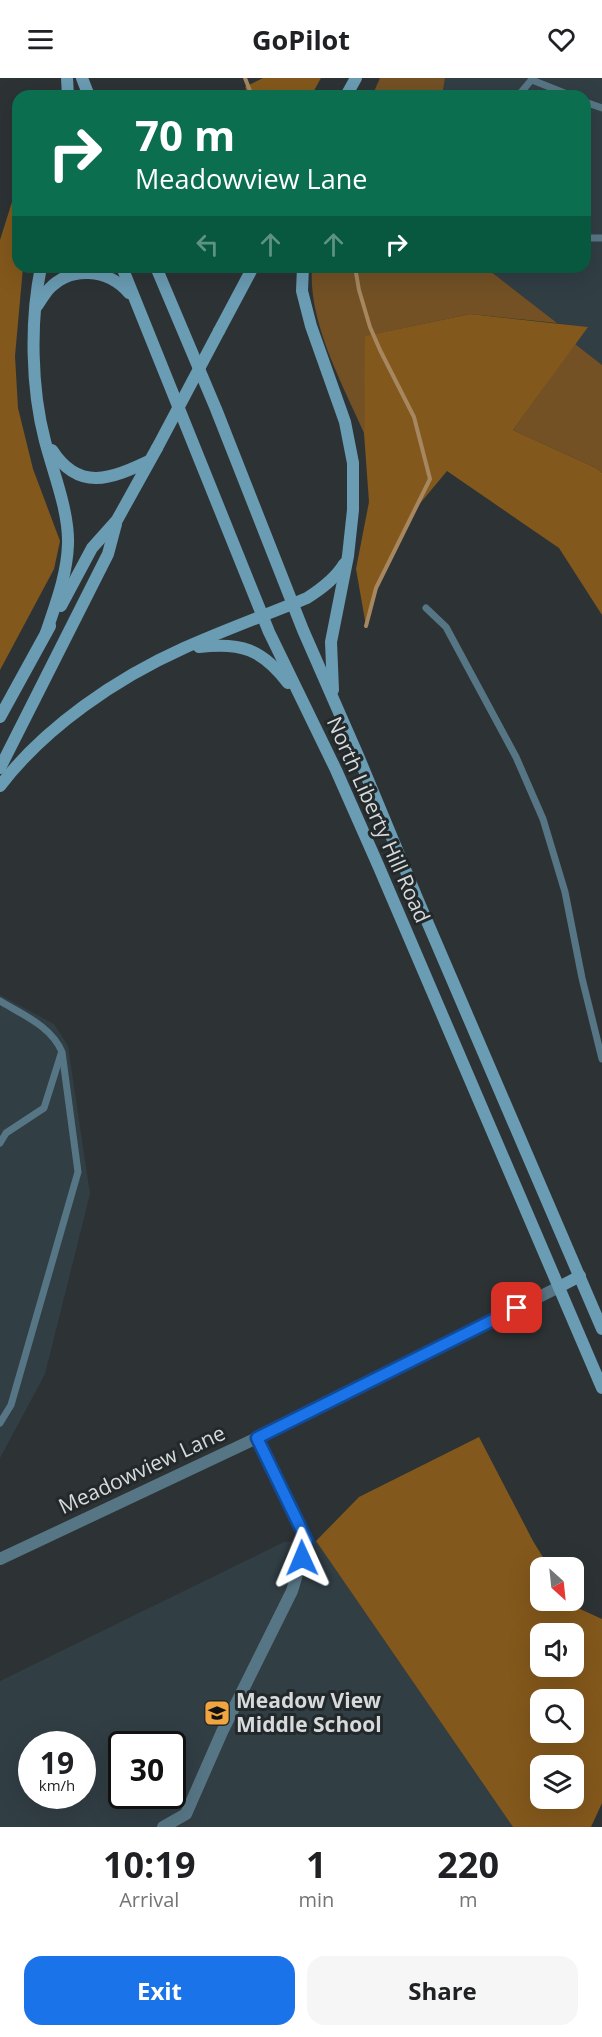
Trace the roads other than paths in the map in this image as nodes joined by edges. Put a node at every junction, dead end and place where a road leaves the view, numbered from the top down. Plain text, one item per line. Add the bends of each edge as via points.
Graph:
1 (533, 79) edge
2 (558, 90) edge
3 (40, 273) edge
4 (86, 273) edge
5 (95, 273) edge
6 (124, 273) edge
7 (159, 273) edge
8 (250, 273) edge
9 (303, 273) edge
10 (135, 300) junction
11 (36, 306) junction
12 (44, 439) junction
13 (149, 461) junction
14 (117, 520) junction
15 (348, 556) junction
16 (292, 604) junction
17 (426, 608) dead end
18 (263, 616) junction
19 (46, 633) junction
20 (183, 648) junction
21 (334, 700) junction
22 (303, 703) junction
23 (0, 717) edge
24 (0, 768) edge
25 (0, 786) edge
26 (0, 1001) edge
27 (62, 1052) junction
28 (602, 1059) edge
29 (0, 1143) edge
30 (580, 1276) junction
31 (559, 1287) junction
32 (602, 1329) edge
33 (602, 1388) edge
34 (0, 1423) edge
35 (257, 1438) junction
36 (0, 1559) edge
37 (163, 1827) edge

1 - 2 lane
3 - 11 main road
4 - 11 main road via 70,276 50,288
5 - 10 main road via 117,280
6 - 10 main road, North Liberty Hill Road
7 - 16 main road, North Liberty Hill Road
8 - 13 main road, bridge
9 - 15 main road via 302,291 311,326 345,422 353,463
10 - 18 main road, North Liberty Hill Road
11 - 12 main road via 36,394
12 - 13 main road via 59,461 77,475 98,479 123,474
12 - 19 main road via 61,497 68,542 64,579
13 - 14 main road
14 - 19 main road via 92,548
14 - 24 main road via 108,554
15 - 16 main road via 339,573 322,588
15 - 21 main road via 331,642
16 - 18 main road
16 - 21 main road, North Liberty Hill Road
17 - 28 lane via 446,627 516,757 543,819 565,892
18 - 20 main road
18 - 22 main road, North Liberty Hill Road
19 - 23 main road
20 - 22 main road via 220,644 258,653 280,672
20 - 25 main road via 121,680 82,708 38,744
21 - 30 main road, North Liberty Hill Road
22 - 31 main road, North Liberty Hill Road via 387,885
26 - 27 lane via 47,1030
27 - 29 lane via 44,1108 6,1133
27 - 34 lane via 78,1172 21,1375
30 - 31 main road
30 - 32 main road, North Liberty Hill Road
31 - 33 main road, North Liberty Hill Road
31 - 35 street, Meadowview Lane
35 - 36 street, Meadowview Lane
35 - 37 street via 307,1541 292,1591 186,1814

